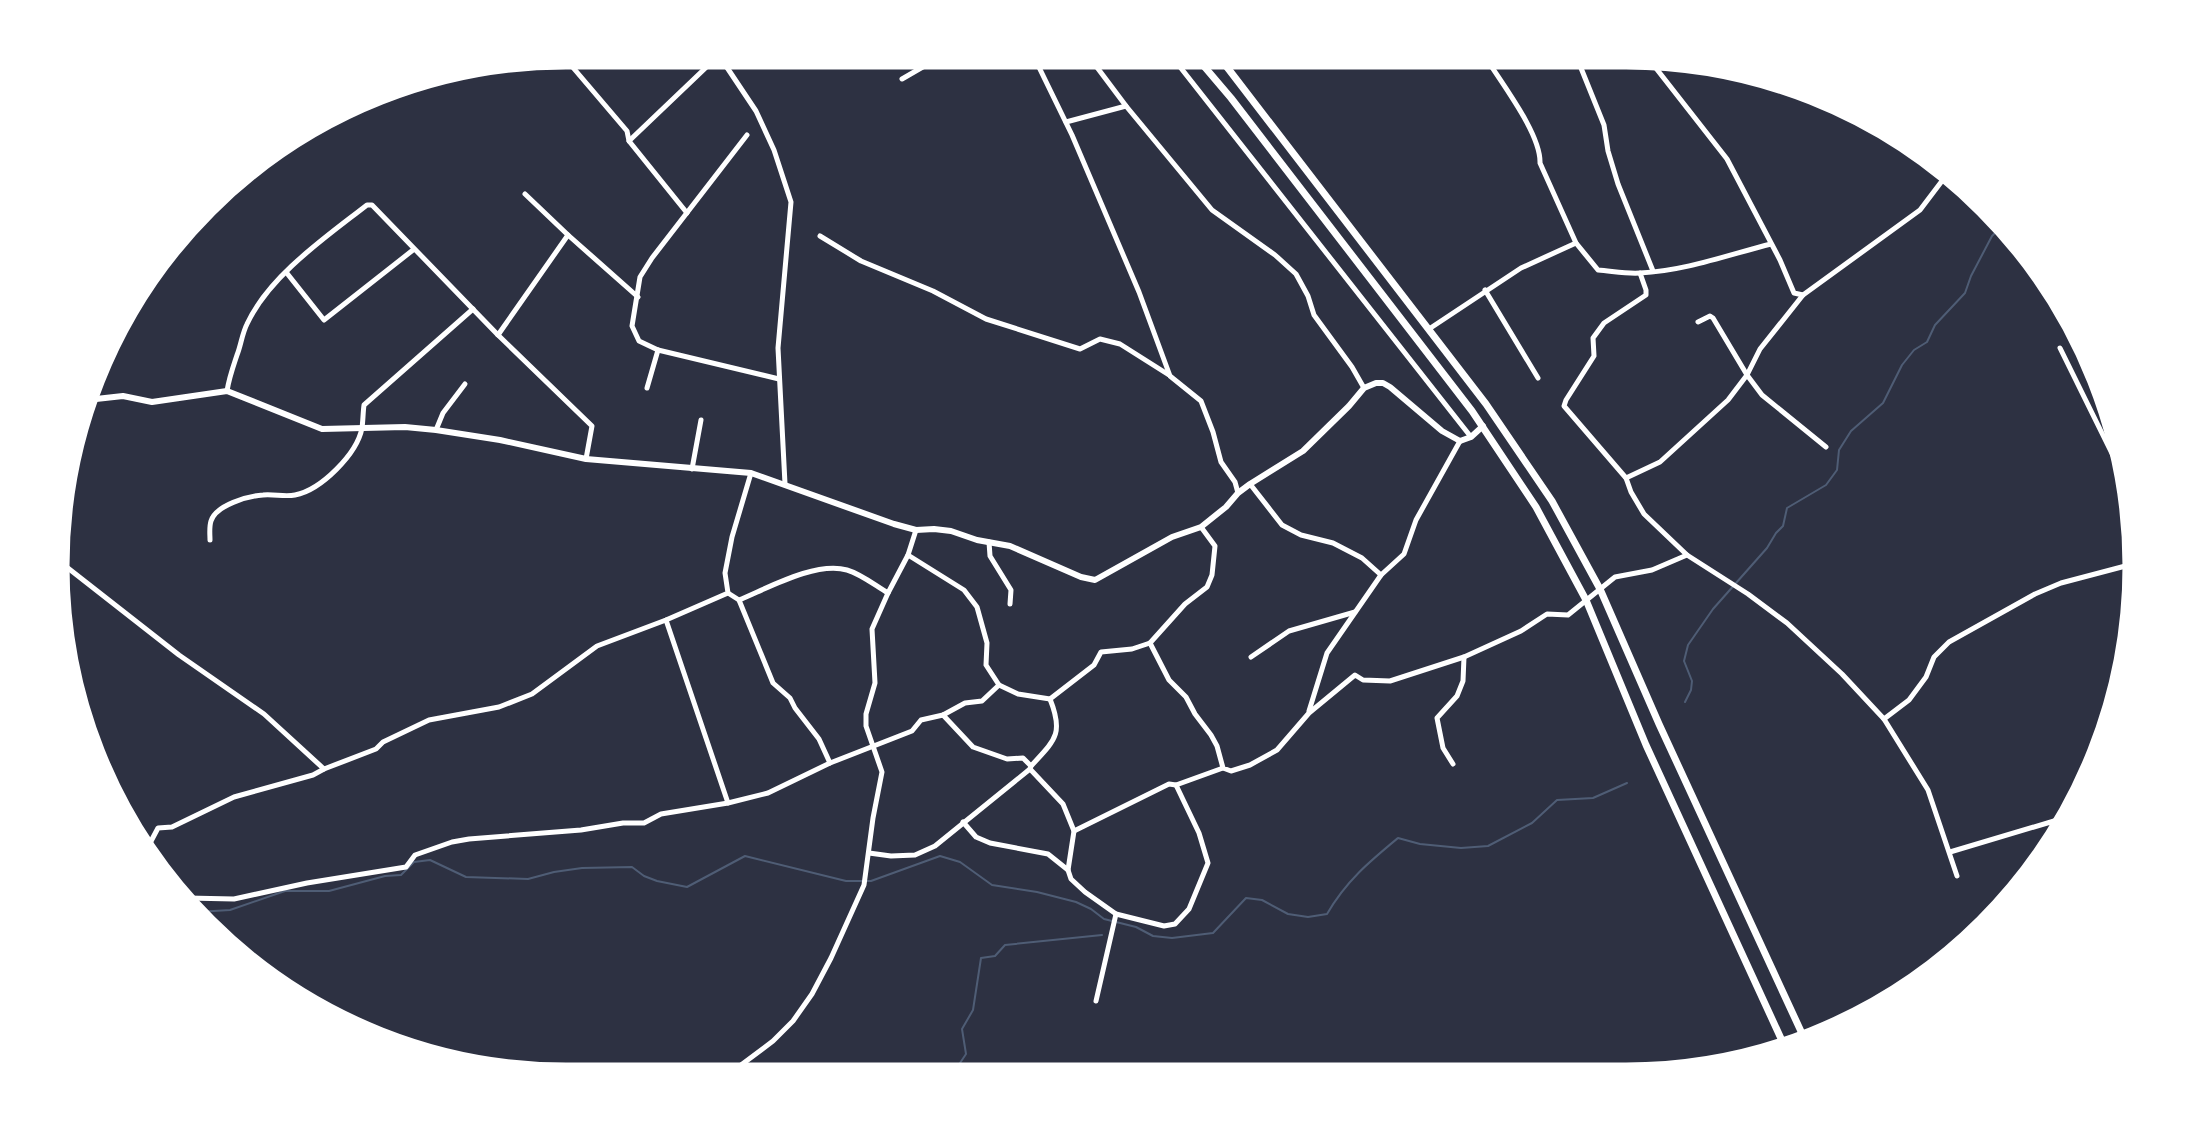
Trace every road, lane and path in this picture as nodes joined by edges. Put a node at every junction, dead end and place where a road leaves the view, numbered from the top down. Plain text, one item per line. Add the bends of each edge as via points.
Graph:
1 (573, 68) edge
2 (706, 68) edge
3 (726, 68) edge
4 (921, 68) edge
5 (1039, 68) edge
6 (1098, 68) edge
7 (1181, 68) edge
8 (1206, 68) edge
9 (1228, 68) edge
10 (1492, 68) edge
11 (1581, 68) edge
12 (1657, 69) edge
13 (902, 79) dead end
14 (1126, 106) junction
15 (1066, 122) junction
16 (747, 135) dead end
17 (628, 141) junction
18 (1942, 180) edge
19 (525, 194) dead end
20 (687, 213) junction
21 (568, 235) junction
22 (820, 236) dead end
23 (1576, 243) junction
24 (1771, 244) junction
25 (413, 250) junction
26 (1653, 271) junction
27 (286, 272) junction
28 (1640, 273) junction
29 (1485, 290) junction
30 (1803, 295) junction
31 (638, 297) junction
32 (473, 309) junction
33 (1698, 322) dead end
34 (1429, 329) junction
35 (498, 335) junction
36 (2060, 348) dead end
37 (658, 350) junction
38 (1747, 375) junction
39 (1170, 376) junction
40 (1538, 378) dead end
41 (779, 379) junction
42 (465, 384) dead end
43 (647, 388) dead end
44 (1364, 388) junction
45 (227, 391) junction
46 (96, 399) edge
47 (701, 420) dead end
48 (1483, 426) junction
49 (362, 429) junction
50 (436, 429) junction
51 (1471, 437) junction
52 (1460, 441) junction
53 (1826, 447) dead end
54 (2112, 453) edge
55 (586, 459) junction
56 (692, 469) junction
57 (752, 473) junction
58 (1626, 478) junction
59 (785, 484) junction
60 (1250, 484) junction
61 (1238, 493) junction
62 (1201, 527) junction
63 (916, 530) junction
64 (210, 540) dead end
65 (989, 542) junction
66 (908, 555) junction
67 (1687, 555) junction
68 (2124, 566) edge
69 (70, 570) edge
70 (1381, 574) junction
71 (1600, 589) junction
72 (728, 593) junction
73 (888, 593) junction
74 (739, 600) junction
75 (1586, 600) junction
76 (1010, 604) dead end
77 (1355, 612) junction
78 (666, 620) junction
79 (1150, 643) junction
80 (1251, 657) dead end
81 (1464, 657) junction
82 (999, 685) junction
83 (1050, 699) junction
84 (1309, 713) junction
85 (943, 715) junction
86 (1884, 719) junction
87 (873, 746) junction
88 (830, 763) junction
89 (1453, 764) dead end
90 (1030, 768) junction
91 (1222, 768) junction
92 (324, 769) junction
93 (1176, 785) junction
94 (728, 803) junction
95 (2054, 821) edge
96 (963, 822) junction
97 (1074, 831) junction
98 (151, 842) edge
99 (1950, 852) junction
100 (869, 853) junction
101 (1068, 870) junction
102 (1957, 876) dead end
103 (195, 898) edge
104 (1115, 919) junction
105 (1096, 1001) dead end
106 (1801, 1032) edge
107 (1781, 1039) edge
108 (742, 1064) edge

1 - 17 street via 627,130
2 - 17 street
3 - 41 street via 756,111 791,202 781,299
4 - 13 street
5 - 15 street
6 - 14 street
7 - 51 street
8 - 48 main road
9 - 34 main road
10 - 23 street via 1530,127 1540,164
11 - 26 street via 1604,125 1618,184
12 - 24 street via 1727,159
14 - 15 street
14 - 44 street via 1212,210 1296,274 1314,315
15 - 39 street via 1139,292
16 - 20 street
17 - 20 street
18 - 30 street via 1920,210
19 - 21 street
20 - 31 street via 640,277
21 - 31 street
21 - 35 street
22 - 39 street via 861,261 933,291 986,319 1080,349 1100,339 1120,344
23 - 28 street via 1598,270
23 - 29 street via 1521,268
24 - 26 street
24 - 30 street via 1794,293
25 - 27 street via 372,205 367,205
25 - 27 street via 324,320
25 - 32 street
26 - 28 street
27 - 45 street via 260,301 246,325
28 - 58 street via 1646,295 1604,323 1593,338 1594,356 1564,406
29 - 34 street
29 - 40 street
30 - 38 street via 1760,349
31 - 37 street via 632,326 639,341
32 - 35 street
32 - 49 street via 364,405
33 - 38 street via 1713,318
34 - 71 main road via 1552,501
35 - 55 street via 592,426
36 - 54 street
37 - 41 street
37 - 43 street
38 - 53 street via 1767,399
38 - 58 street via 1728,400 1660,462
39 - 61 street via 1201,401 1221,462
41 - 59 street
42 - 50 street
44 - 52 street via 1383,383
44 - 60 street via 1303,451
45 - 46 street via 152,402 123,396
45 - 49 street via 322,429
47 - 56 street
48 - 51 street
48 - 75 main road via 1536,507
49 - 50 street
49 - 64 street via 338,469 305,492 249,497 220,510 211,521
50 - 55 street
51 - 52 street
52 - 70 street via 1416,520 1404,554
55 - 56 street
56 - 57 street
57 - 59 street
57 - 72 street via 728,555
58 - 67 street via 1644,514
59 - 63 street
60 - 61 street
60 - 70 street via 1282,525 1301,535 1333,543 1362,558
61 - 62 street
62 - 65 street via 1172,537 1095,580 1010,546
62 - 79 street via 1215,546 1207,587 1185,604
63 - 65 street via 951,531
63 - 66 street
65 - 76 street via 990,556 1011,590
66 - 73 street
66 - 82 street via 964,590 976,607 987,644 986,665
67 - 71 street via 1652,570 1615,577
67 - 86 street via 1787,623
68 - 86 street via 2035,594 1949,642 1934,657 1910,700
69 - 92 street via 179,655 264,714
70 - 77 street
71 - 75 street
71 - 106 main road
72 - 74 street
72 - 78 street
73 - 74 street via 847,570 825,568
73 - 87 street via 872,629 875,683 866,726
74 - 88 street via 773,683 790,698 819,739
75 - 81 street via 1568,615 1547,614 1521,631
75 - 107 main road via 1647,745
77 - 80 street via 1289,631
77 - 84 street via 1327,653
78 - 92 street via 597,646 532,694 499,706 429,720 376,749
78 - 94 street
79 - 83 street via 1132,650 1101,651 1094,665
79 - 91 street via 1169,680 1186,697 1211,735
81 - 84 street via 1390,681 1363,680 1355,675
81 - 89 street via 1463,681 1457,696 1437,718 1443,748
82 - 83 street via 1018,694
82 - 85 street via 982,701 965,703
83 - 90 street via 1058,719 1052,743
84 - 91 street via 1277,750 1250,765 1231,771
85 - 87 street via 921,720 912,731
85 - 90 street via 973,747 1007,759 1023,758
86 - 99 street via 1928,789
87 - 88 street
87 - 100 street via 882,772
88 - 94 street via 768,793
90 - 96 street
90 - 97 street via 1063,804
91 - 93 street
92 - 98 street via 234,796 172,827 158,828
93 - 97 street via 1169,784
93 - 104 street via 1199,833 1208,863 1196,896 1175,924
94 - 103 street via 662,814 644,823 452,842 415,855 406,867 234,899
95 - 99 street
96 - 100 street via 935,846 915,855
96 - 101 street via 976,837 1048,854
97 - 101 street
99 - 102 street
100 - 108 street via 864,885 812,994 793,1021
101 - 104 street via 1071,879
104 - 105 street

